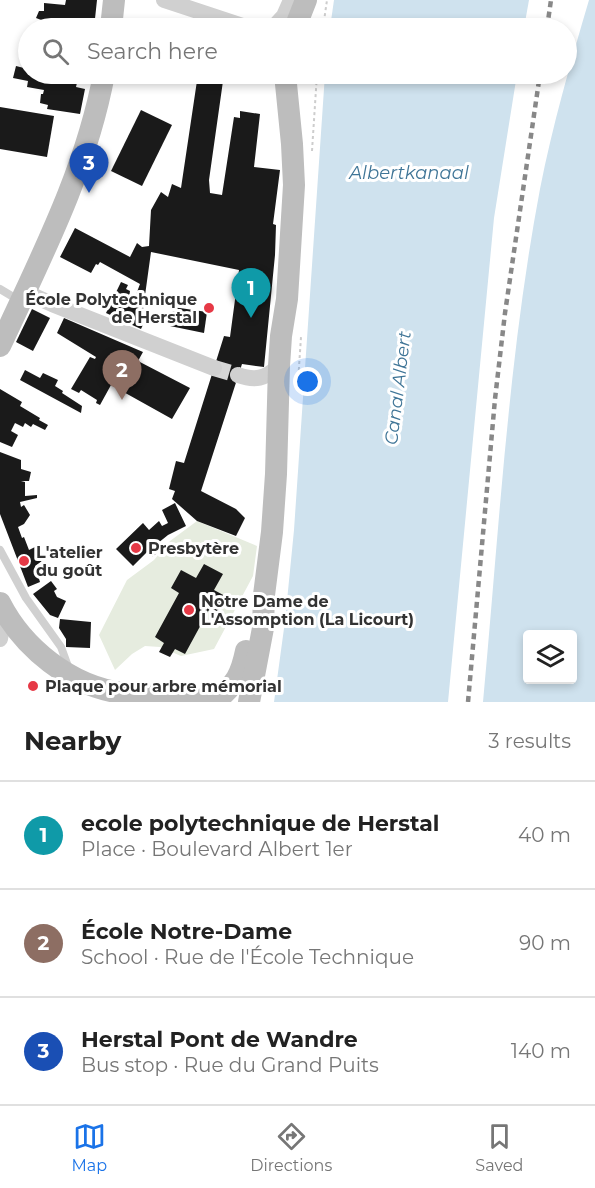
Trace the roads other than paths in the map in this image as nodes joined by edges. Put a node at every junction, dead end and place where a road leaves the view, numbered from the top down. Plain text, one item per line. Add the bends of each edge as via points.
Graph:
1 (114, 0) edge
2 (164, 0) edge
3 (291, 0) edge
4 (306, 0) edge
5 (112, 18) edge
6 (219, 18) edge
7 (282, 18) edge
8 (299, 18) edge
9 (102, 84) edge
10 (286, 84) edge
11 (0, 289) edge
12 (23, 296) junction
13 (287, 299) junction
14 (0, 346) edge
15 (279, 366) junction
16 (214, 368) tunnel mouth
17 (238, 375) tunnel mouth
18 (276, 474) junction
19 (0, 550) edge
20 (264, 595) junction
21 (4, 610) edge
22 (0, 639) edge
23 (71, 675) junction
24 (216, 701) edge
25 (249, 702) edge

1 - 5 main road
2 - 6 street
3 - 7 street
4 - 8 main road
9 - 12 main road via 79,169
10 - 13 main road via 294,165
11 - 12 lane
12 - 14 main road
12 - 16 street
13 - 15 main road
13 - 18 main road via 290,372
15 - 17 street via 264,378 252,380
15 - 18 main road
18 - 20 main road
19 - 23 lane via 26,598 61,647
20 - 24 main road via 238,677
20 - 25 main road via 263,628
21 - 22 street
21 - 23 main road via 38,652
23 - 24 main road via 122,693

